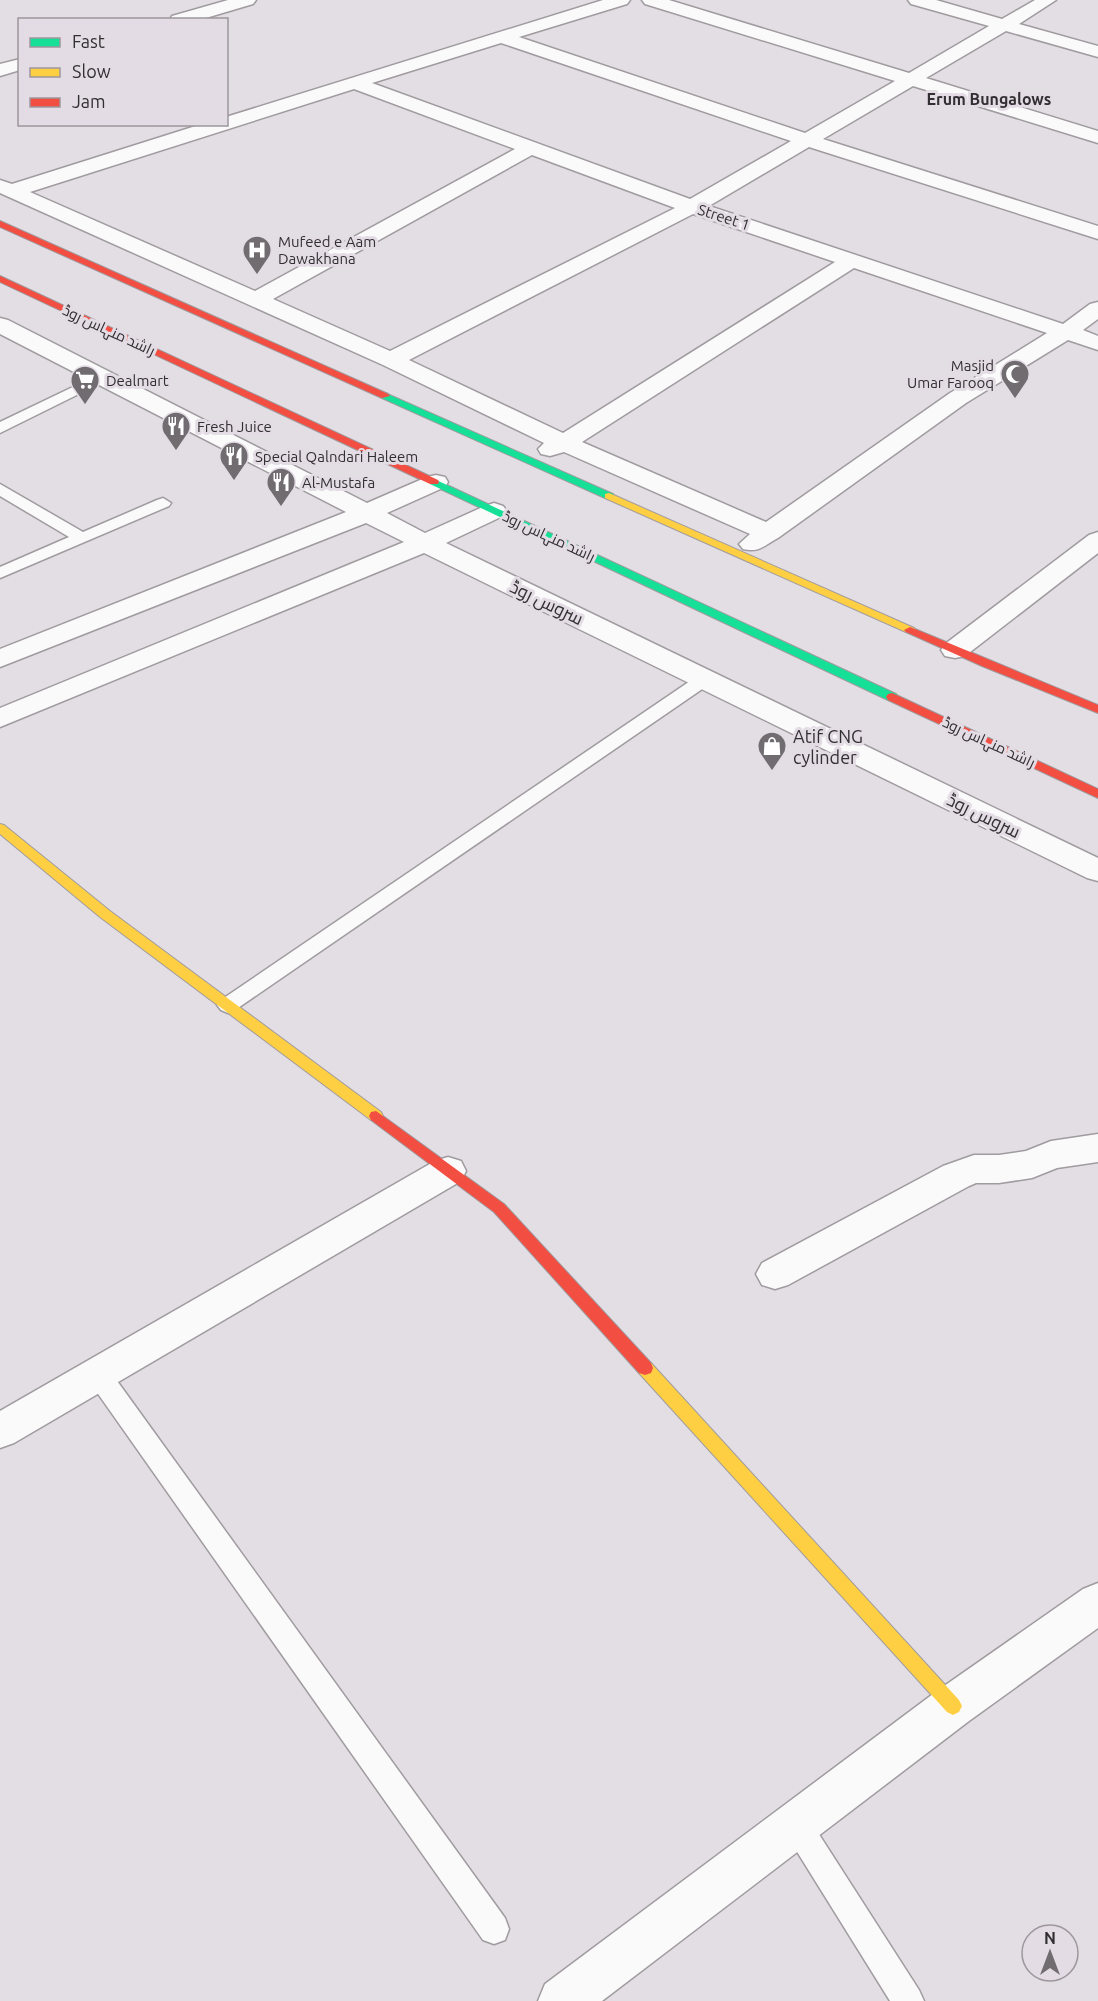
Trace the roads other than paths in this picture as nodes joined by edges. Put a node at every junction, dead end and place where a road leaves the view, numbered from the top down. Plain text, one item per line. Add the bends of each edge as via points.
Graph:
1 (247, 0) edge
2 (621, 0) edge
3 (651, 0) edge
4 (917, 0) edge
5 (1047, 0) edge
6 (185, 18) edge
7 (1004, 26) junction
8 (500, 37) junction
9 (1098, 52) edge
10 (18, 65) edge
11 (0, 70) edge
12 (910, 81) junction
13 (354, 83) junction
14 (228, 123) edge
15 (218, 126) edge
16 (1098, 137) edge
17 (807, 140) junction
18 (531, 148) junction
19 (5, 189) edge
20 (692, 207) junction
21 (0, 224) edge
22 (1098, 233) edge
23 (853, 260) junction
24 (0, 279) edge
25 (255, 300) junction
26 (1098, 309) edge
27 (0, 325) edge
28 (1067, 331) junction
29 (1098, 343) edge
30 (391, 360) junction
31 (102, 377) junction
32 (0, 428) edge
33 (564, 443) junction
34 (523, 458) junction
35 (436, 482) junction
36 (0, 489) edge
37 (163, 503) dead end
38 (494, 511) junction
39 (367, 513) junction
40 (769, 533) junction
41 (82, 538) junction
42 (1098, 540) edge
43 (425, 543) junction
44 (739, 552) junction
45 (0, 573) edge
46 (955, 650) junction
47 (0, 659) edge
48 (705, 679) junction
49 (1098, 709) edge
50 (0, 718) edge
51 (1098, 794) edge
52 (0, 828) edge
53 (1098, 871) edge
54 (228, 1005) junction
55 (1098, 1148) edge
56 (448, 1171) junction
57 (775, 1274) dead end
58 (98, 1374) junction
59 (0, 1431) edge
60 (1098, 1603) edge
61 (953, 1706) junction
62 (796, 1824) junction
63 (494, 1929) dead end
64 (562, 2001) edge
65 (908, 2001) edge

1 - 6 street
2 - 8 street
3 - 12 street
4 - 7 street
5 - 7 street
7 - 9 street
7 - 12 street
8 - 13 street
8 - 17 street
10 - 11 street
12 - 16 street
12 - 17 street
13 - 14 street
13 - 18 street, Street 1
15 - 19 street
17 - 20 street
17 - 22 street
18 - 20 street, Street 1
18 - 25 street
19 - 25 street
20 - 23 street, Street 1
20 - 30 street
21 - 34 main road
23 - 28 street, Street 1
23 - 33 street
24 - 35 main road, راشد منہاس روڈ
25 - 30 street
26 - 28 street
27 - 31 street, سروس روڈ
28 - 29 street, Street 1
28 - 40 street via 958,398
30 - 33 street
31 - 32 lane
31 - 39 street, سروس روڈ
33 - 34 street
33 - 40 street
34 - 44 main road
35 - 38 main road, راشد منہاس روڈ
35 - 39 street
36 - 41 lane
37 - 41 lane
38 - 43 street
38 - 51 main road, راشد منہاس روڈ
39 - 43 street, سروس روڈ
39 - 47 street
40 - 44 street
41 - 45 lane
42 - 46 street
43 - 48 street, سروس روڈ
43 - 50 street
44 - 46 main road
46 - 49 main road
48 - 53 street, سروس روڈ
48 - 54 lane
52 - 54 main road via 105,914
54 - 56 main road
55 - 57 street via 1051,1155 1032,1164 974,1169 956,1176
56 - 58 street
56 - 61 main road via 499,1208
58 - 59 street
58 - 63 lane
60 - 61 street
61 - 62 street
62 - 64 street
62 - 65 lane

